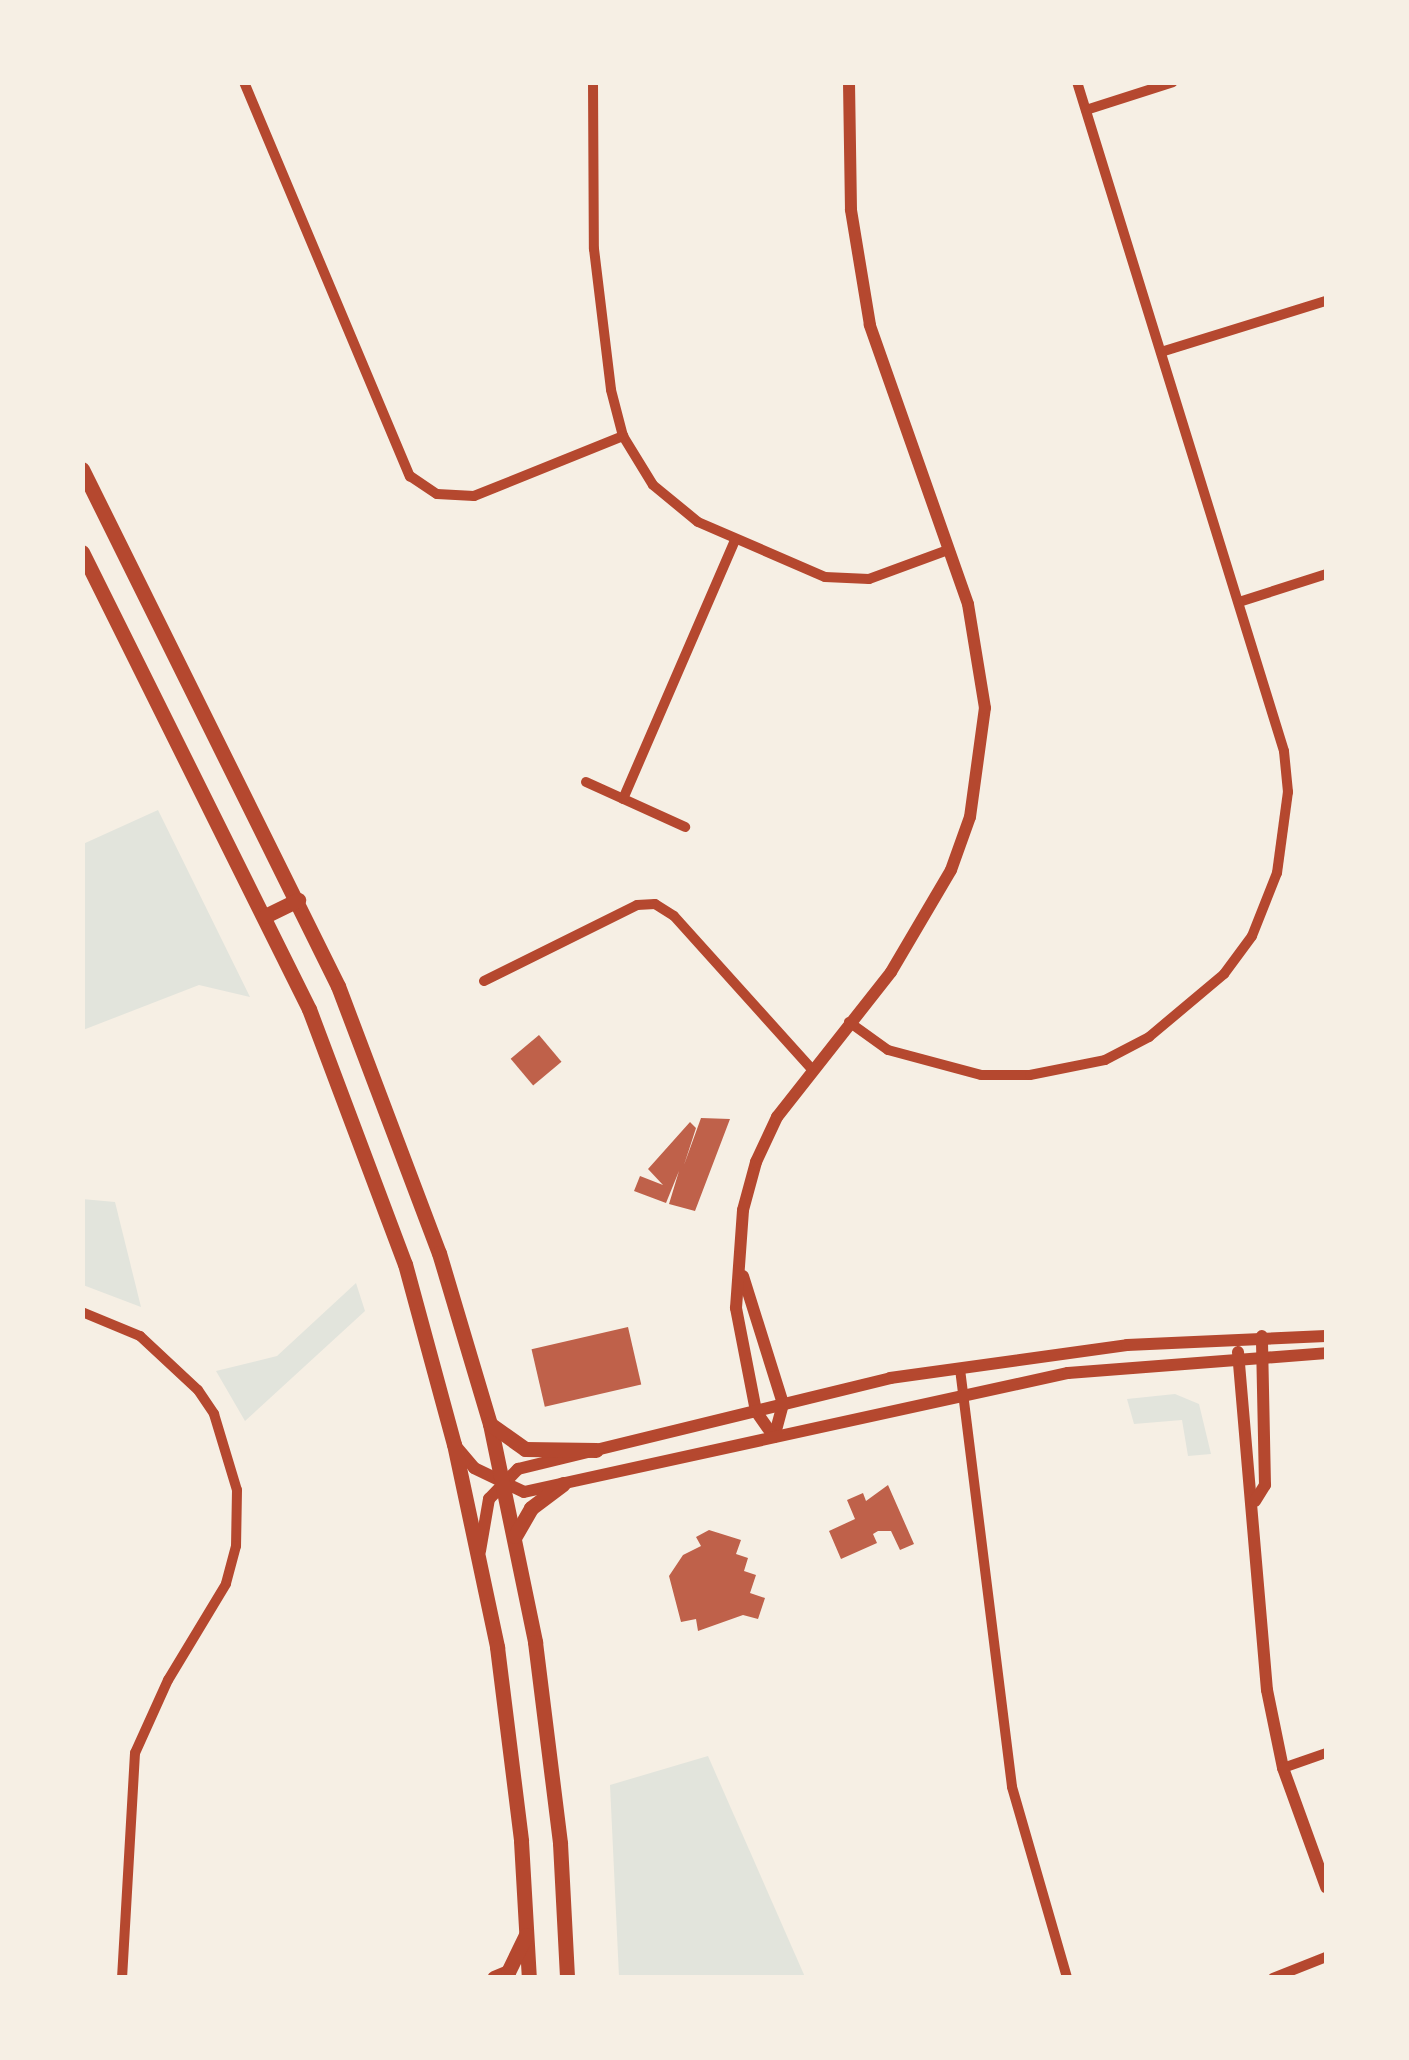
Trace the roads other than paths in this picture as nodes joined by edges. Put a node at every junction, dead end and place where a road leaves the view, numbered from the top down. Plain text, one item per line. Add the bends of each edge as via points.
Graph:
1 (244, 82) edge
2 (594, 82) edge
3 (1077, 82) edge
4 (1173, 82) edge
5 (852, 86) edge
6 (1086, 110) junction
7 (1326, 301) edge
8 (1162, 352) junction
9 (622, 436) junction
10 (82, 468) edge
11 (735, 540) junction
12 (948, 550) junction
13 (82, 552) edge
14 (1326, 574) edge
15 (1239, 602) junction
16 (586, 782) dead end
17 (623, 799) junction
18 (685, 827) dead end
19 (298, 900) junction
20 (265, 916) junction
21 (484, 981) dead end
22 (849, 1022) junction
23 (811, 1068) junction
24 (740, 1269) junction
25 (82, 1312) edge
26 (1237, 1336) junction
27 (1262, 1336) junction
28 (1326, 1336) edge
29 (1186, 1340) junction
30 (1127, 1345) junction
31 (1326, 1353) edge
32 (1055, 1355) junction
33 (1262, 1356) junction
34 (1238, 1357) junction
35 (1189, 1359) junction
36 (1130, 1364) junction
37 (960, 1370) junction
38 (1058, 1374) junction
39 (963, 1391) junction
40 (783, 1404) junction
41 (756, 1411) junction
42 (490, 1424) junction
43 (774, 1438) junction
44 (454, 1444) junction
45 (596, 1450) junction
46 (502, 1483) junction
47 (562, 1484) junction
48 (1255, 1502) junction
49 (515, 1536) junction
50 (479, 1558) junction
51 (1326, 1753) edge
52 (1282, 1768) junction
53 (1326, 1887) edge
54 (528, 1932) junction
55 (566, 1941) junction
56 (1326, 1957) edge
57 (122, 1978) edge
58 (494, 1978) edge
59 (529, 1978) edge
60 (554, 1978) edge
61 (567, 1978) edge
62 (1067, 1978) edge
63 (1273, 1978) edge

1 - 9 street via 410,476 437,494 474,496
2 - 9 street via 594,249
3 - 6 street
4 - 6 street
5 - 12 street via 851,210 870,325
6 - 8 street
7 - 8 street
8 - 15 street
9 - 11 street via 666,499
10 - 19 main road
11 - 12 street via 846,581
11 - 17 street
12 - 22 street via 976,638 985,708 970,817 924,922
13 - 20 main road
14 - 15 street
15 - 22 street via 1284,750 1288,792 1285,833 1263,913 1224,974 1149,1037 1104,1060 1030,1075 935,1066 888,1050
16 - 17 street
17 - 18 street
19 - 20 main road
19 - 42 main road via 375,1072
20 - 44 main road via 360,1134 413,1289
21 - 23 street via 637,905 655,904 674,916
22 - 23 street
23 - 24 street via 756,1162 743,1210
24 - 40 street
24 - 41 street via 736,1308
25 - 57 street via 140,1336 198,1390 220,1431 237,1490 236,1546 226,1584 168,1680 135,1753
26 - 27 street
26 - 29 street
26 - 34 street
27 - 28 street
27 - 33 street
29 - 30 street
29 - 35 street
30 - 32 street
30 - 36 street
31 - 33 street
32 - 37 street
32 - 38 street
33 - 34 street
33 - 48 street via 1266,1485
34 - 35 street
34 - 48 street via 1245,1484
35 - 36 street
36 - 38 street
37 - 39 street
37 - 40 street via 890,1378
38 - 39 street
39 - 43 street
39 - 62 street via 1012,1787
40 - 41 street
40 - 43 street
41 - 43 street
41 - 45 street
42 - 45 main road via 525,1449
42 - 46 main road
43 - 47 street
44 - 46 street via 474,1468
44 - 50 main road
45 - 46 street via 518,1469
46 - 47 street via 524,1492
46 - 49 main road
46 - 50 street via 483,1518
47 - 49 main road via 531,1508
48 - 52 street via 1267,1690
49 - 55 main road via 550,1744
50 - 54 main road via 511,1750
51 - 52 street
52 - 53 street
54 - 58 main road via 508,1972
54 - 59 main road
55 - 60 main road
55 - 61 main road
56 - 63 street

